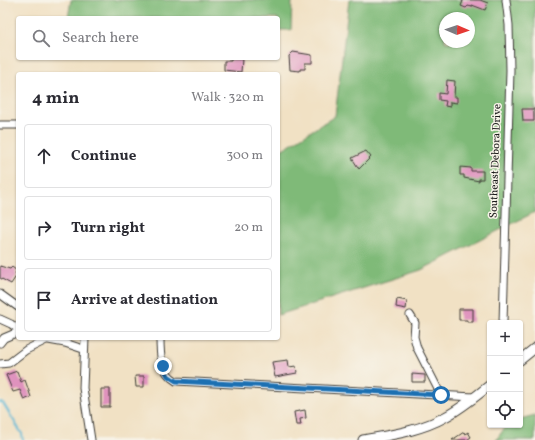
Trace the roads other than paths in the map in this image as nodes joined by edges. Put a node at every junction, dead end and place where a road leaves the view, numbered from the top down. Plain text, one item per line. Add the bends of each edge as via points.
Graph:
1 (506, 0) edge
2 (0, 125) edge
3 (16, 125) edge
4 (0, 294) edge
5 (16, 305) edge
6 (410, 315) dead end
7 (0, 319) edge
8 (503, 320) edge
9 (16, 328) edge
10 (16, 333) edge
11 (41, 340) edge
12 (63, 340) edge
13 (84, 340) edge
14 (160, 340) edge
15 (0, 343) edge
16 (535, 348) edge
17 (83, 350) junction
18 (523, 358) edge
19 (0, 364) edge
20 (487, 387) edge
21 (441, 395) junction
22 (474, 398) junction
23 (91, 440) edge
24 (362, 440) edge

1 - 8 street, Southeast Debora Drive via 510,70
2 - 3 street
4 - 5 street
6 - 21 street via 416,323 414,337 417,348
7 - 9 street
10 - 15 street via 4,338
11 - 19 street via 9,363
12 - 17 street
13 - 17 street
14 - 21 street via 163,366 168,376 176,381
16 - 18 main road
17 - 23 street via 83,388
20 - 22 main road
21 - 22 street
22 - 24 main road via 444,418 421,428

